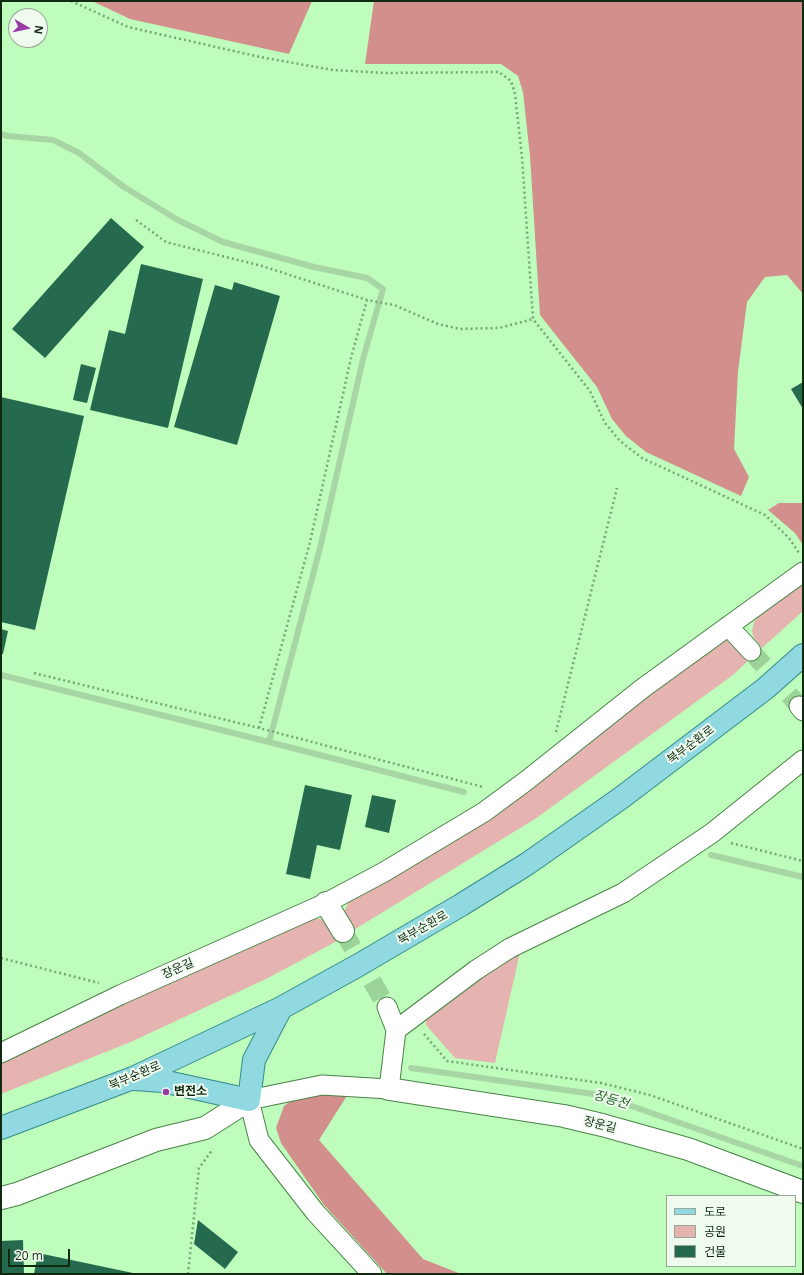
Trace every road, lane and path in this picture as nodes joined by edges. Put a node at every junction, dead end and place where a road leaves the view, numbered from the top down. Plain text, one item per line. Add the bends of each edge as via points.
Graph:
1 (71, 1) edge
2 (136, 220) dead end
3 (367, 300) junction
4 (533, 318) junction
5 (617, 488) dead end
6 (803, 559) edge
7 (803, 572) edge
8 (728, 626) junction
9 (751, 652) tunnel mouth
10 (803, 655) edge
11 (34, 673) dead end
12 (260, 728) junction
13 (560, 754) junction
14 (803, 760) edge
15 (509, 794) junction
16 (712, 832) junction
17 (803, 861) edge
18 (326, 903) junction
19 (342, 931) tunnel mouth
20 (1, 958) edge
21 (120, 995) junction
22 (281, 1008) junction
23 (387, 1008) tunnel mouth
24 (396, 1030) junction
25 (1, 1053) edge
26 (133, 1078) junction
27 (389, 1089) junction
28 (249, 1100) junction
29 (1, 1128) edge
30 (217, 1144) dead end
31 (803, 1149) edge
32 (803, 1192) edge
33 (1, 1198) edge
34 (188, 1274) edge
35 (372, 1274) edge

1 - 4 path via 128,27 260,57 333,70 386,73 499,72 511,81 515,94
2 - 3 path via 166,242 262,266
3 - 4 path via 394,305 438,324 460,329 500,328
3 - 12 path via 351,358 310,542
4 - 6 path via 590,391 605,423 620,441 642,458 764,516 789,538
5 - 13 path via 556,731
7 - 8 street, 장운길
8 - 9 street
8 - 13 street, 장운길 via 643,688
10 - 22 main road, 북부순환로 via 766,688 646,779 527,864 370,959
11 - 12 path
12 - 15 path
13 - 15 street, 장운길
14 - 16 street
15 - 18 street, 장운길 via 484,812 384,872
16 - 17 path via 729,842
16 - 24 street via 624,893 510,948
18 - 19 street
18 - 21 street, 장운길
20 - 21 path via 109,986
21 - 25 street, 장운길
22 - 26 main road, 북부순환로
22 - 28 main road via 254,1060
23 - 24 street
24 - 27 street
24 - 31 path via 420,1029 447,1061 601,1083 650,1095
26 - 28 main road via 162,1081
26 - 29 main road, 북부순환로
27 - 28 street, 장운길 via 322,1085
27 - 32 street, 장운길 via 564,1116 602,1125 688,1149
28 - 33 street, 장운길 via 205,1128 156,1140
28 - 35 street via 259,1140 315,1212
30 - 34 path via 199,1168

